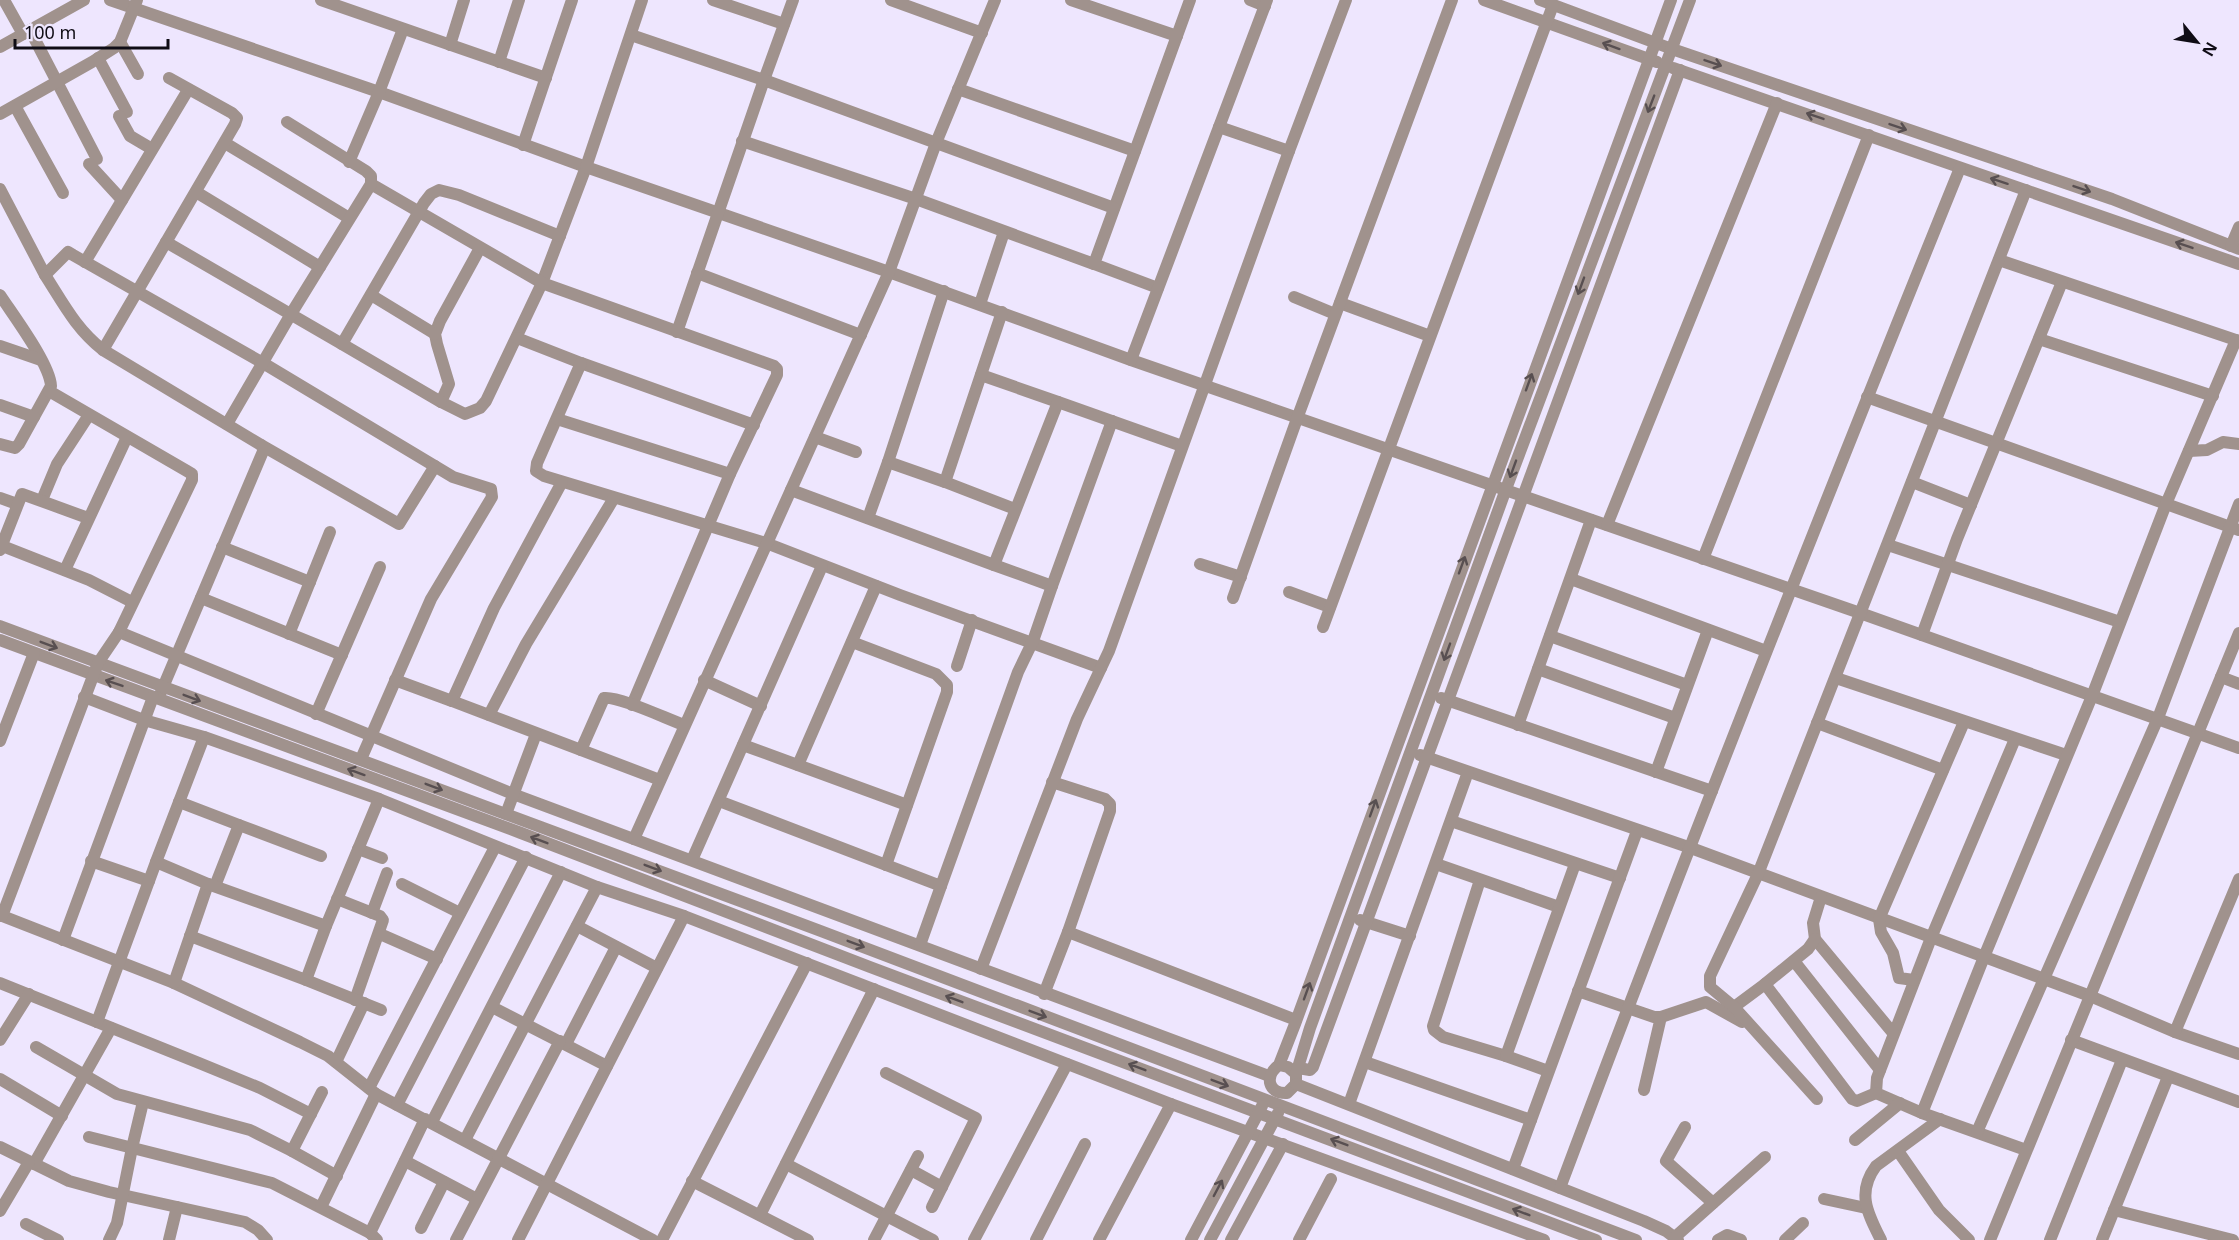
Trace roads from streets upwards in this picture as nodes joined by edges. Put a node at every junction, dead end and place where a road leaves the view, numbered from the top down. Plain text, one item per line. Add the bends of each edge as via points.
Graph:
1 (4, 0) edge
2 (84, 0) edge
3 (110, 0) edge
4 (321, 0) edge
5 (464, 0) edge
6 (519, 0) edge
7 (572, 0) edge
8 (642, 0) edge
9 (792, 0) edge
10 (891, 0) edge
11 (995, 0) edge
12 (1071, 0) edge
13 (1190, 0) edge
14 (1250, 0) edge
15 (1346, 0) edge
16 (1452, 0) edge
17 (1484, 0) edge
18 (1671, 0) edge
19 (1690, 0) edge
20 (718, 1) edge
21 (1544, 1) edge
22 (1266, 3) edge
23 (136, 4) edge
24 (1546, 22) junction
25 (784, 24) junction
26 (403, 29) junction
27 (26, 32) junction
28 (981, 33) junction
29 (631, 35) junction
30 (1177, 36) junction
31 (120, 42) junction
32 (1655, 43) junction
33 (450, 45) junction
34 (0, 47) edge
35 (1672, 50) junction
36 (98, 58) junction
37 (1650, 59) junction
38 (499, 62) junction
39 (1666, 65) junction
40 (1680, 70) junction
41 (138, 74) dead end
42 (169, 78) dead end
43 (546, 78) junction
44 (764, 80) junction
45 (57, 82) junction
46 (958, 89) junction
47 (188, 90) junction
48 (379, 92) junction
49 (1777, 103) junction
50 (15, 106) junction
51 (0, 114) edge
52 (287, 122) dead end
53 (1219, 127) junction
54 (1869, 135) junction
55 (742, 141) junction
56 (225, 143) junction
57 (936, 143) junction
58 (523, 145) junction
59 (153, 149) junction
60 (1289, 151) junction
61 (1135, 152) junction
62 (349, 162) junction
63 (586, 167) junction
64 (1960, 168) junction
65 (371, 184) junction
66 (0, 189) edge
67 (2026, 190) junction
68 (196, 192) junction
69 (63, 193) dead end
70 (916, 199) junction
71 (122, 200) junction
72 (1114, 208) junction
73 (718, 212) junction
74 (419, 213) junction
75 (349, 218) junction
76 (2239, 227) edge
77 (1004, 232) junction
78 (560, 237) junction
79 (166, 242) junction
80 (2235, 247) edge
81 (480, 248) junction
82 (1999, 260) junction
83 (85, 262) junction
84 (1094, 264) junction
85 (2239, 264) edge
86 (320, 267) junction
87 (889, 272) junction
88 (697, 273) junction
89 (45, 275) junction
90 (2062, 282) junction
91 (542, 283) junction
92 (1158, 288) junction
93 (944, 291) junction
94 (136, 292) junction
95 (0, 295) edge
96 (371, 296) junction
97 (1294, 297) dead end
98 (980, 304) junction
99 (1337, 309) junction
100 (1002, 312) junction
101 (291, 314) junction
102 (677, 332) junction
103 (435, 334) junction
104 (861, 335) junction
105 (1430, 336) junction
106 (517, 338) junction
107 (2038, 339) junction
108 (2238, 340) edge
109 (342, 344) junction
110 (0, 346) edge
111 (103, 350) junction
112 (41, 360) junction
113 (1131, 360) junction
114 (262, 363) junction
115 (580, 363) junction
116 (981, 375) junction
117 (1205, 384) junction
118 (49, 391) junction
119 (2213, 396) junction
120 (1867, 397) junction
121 (441, 402) junction
122 (1058, 402) junction
123 (0, 405) edge
124 (88, 415) junction
125 (1298, 416) junction
126 (34, 417) junction
127 (557, 419) junction
128 (1112, 421) junction
129 (1935, 423) junction
130 (227, 424) junction
131 (754, 425) junction
132 (127, 437) junction
133 (815, 437) junction
134 (0, 444) edge
135 (1995, 444) junction
136 (2239, 444) edge
137 (261, 445) junction
138 (1182, 446) junction
139 (1389, 449) junction
140 (2189, 451) junction
141 (856, 452) dead end
142 (888, 462) junction
143 (435, 466) junction
144 (730, 474) junction
145 (562, 482) junction
146 (945, 482) junction
147 (1912, 482) junction
148 (1491, 484) junction
149 (1506, 489) junction
150 (791, 490) junction
151 (1522, 496) junction
152 (0, 498) edge
153 (614, 498) junction
154 (42, 500) junction
155 (17, 504) junction
156 (2166, 504) junction
157 (2239, 504) edge
158 (1971, 505) junction
159 (1015, 509) junction
160 (88, 518) junction
161 (868, 518) junction
162 (1591, 520) junction
163 (1607, 525) junction
164 (708, 526) junction
165 (2235, 528) edge
166 (330, 532) dead end
167 (766, 543) junction
168 (1888, 545) junction
169 (1, 547) edge
170 (222, 547) junction
171 (1703, 559) junction
172 (1200, 564) dead end
173 (994, 565) junction
174 (1949, 565) junction
175 (822, 566) junction
176 (380, 567) dead end
177 (65, 570) junction
178 (1241, 577) junction
179 (1571, 579) junction
180 (310, 582) junction
181 (876, 586) junction
182 (1052, 586) junction
183 (1791, 589) junction
184 (1289, 592) dead end
185 (201, 598) junction
186 (1233, 598) dead end
187 (132, 602) junction
188 (1330, 607) junction
189 (1860, 613) junction
190 (972, 620) junction
191 (2120, 622) junction
192 (0, 626) edge
193 (1323, 627) dead end
194 (1708, 630) junction
195 (119, 632) junction
196 (2239, 633) edge
197 (290, 634) junction
198 (1922, 635) junction
199 (1550, 636) junction
200 (0, 640) edge
201 (852, 642) junction
202 (1033, 642) junction
203 (1766, 651) junction
204 (34, 653) junction
205 (342, 655) junction
206 (176, 657) junction
207 (957, 666) dead end
208 (1101, 668) junction
209 (95, 669) junction
210 (1538, 669) junction
211 (2221, 677) junction
212 (1836, 678) junction
213 (395, 680) junction
214 (704, 680) junction
215 (2239, 684) edge
216 (1687, 685) junction
217 (163, 687) junction
218 (1417, 689) junction
219 (1431, 694) junction
220 (2092, 696) junction
221 (84, 697) junction
222 (156, 698) junction
223 (1447, 700) junction
224 (452, 701) junction
225 (632, 705) junction
226 (761, 706) junction
227 (316, 714) junction
228 (202, 715) junction
229 (489, 715) junction
230 (1675, 718) junction
231 (2158, 718) junction
232 (144, 720) junction
233 (1964, 722) junction
234 (1817, 723) junction
235 (1518, 724) junction
236 (684, 725) junction
237 (536, 734) junction
238 (2197, 734) junction
239 (199, 736) junction
240 (371, 736) junction
241 (303, 738) junction
242 (2015, 739) junction
243 (0, 741) edge
244 (743, 745) junction
245 (2239, 748) edge
246 (298, 750) junction
247 (580, 750) junction
248 (1410, 752) junction
249 (2066, 755) junction
250 (1425, 757) junction
251 (361, 759) junction
252 (798, 765) junction
253 (1944, 770) junction
254 (1468, 772) junction
255 (1656, 772) junction
256 (660, 780) junction
257 (1052, 782) junction
258 (1712, 791) junction
259 (513, 794) junction
260 (379, 799) junction
261 (719, 801) junction
262 (179, 802) junction
263 (907, 805) junction
264 (487, 813) junction
265 (506, 814) junction
266 (1451, 821) junction
267 (239, 825) junction
268 (1637, 831) junction
269 (634, 839) junction
270 (495, 847) junction
271 (599, 848) junction
272 (1691, 848) junction
273 (358, 849) junction
274 (579, 855) junction
275 (321, 856) dead end
276 (526, 857) junction
277 (382, 858) dead end
278 (594, 860) junction
279 (692, 860) junction
280 (91, 861) junction
281 (156, 862) junction
282 (1436, 864) junction
283 (1575, 864) junction
284 (886, 865) junction
285 (387, 873) dead end
286 (565, 874) junction
287 (1758, 874) junction
288 (1620, 878) junction
289 (2239, 879) edge
290 (1480, 880) junction
291 (149, 881) junction
292 (402, 884) dead end
293 (212, 885) junction
294 (941, 886) junction
295 (597, 887) junction
296 (1821, 897) junction
297 (337, 899) junction
298 (1559, 907) junction
299 (372, 913) junction
300 (460, 913) junction
301 (1, 916) edge
302 (684, 916) junction
303 (1351, 917) junction
304 (1879, 919) junction
305 (1367, 922) junction
306 (326, 926) junction
307 (577, 927) junction
308 (818, 930) junction
309 (1068, 932) junction
310 (380, 934) junction
311 (190, 936) junction
312 (1410, 936) junction
313 (1931, 938) junction
314 (1815, 939) junction
315 (63, 940) junction
316 (813, 945) junction
317 (920, 945) junction
318 (616, 947) junction
319 (1984, 957) junction
320 (437, 958) junction
321 (1794, 961) junction
322 (121, 962) junction
323 (807, 963) junction
324 (657, 968) junction
325 (981, 969) junction
326 (306, 980) junction
327 (1914, 980) junction
328 (2045, 980) junction
329 (0, 983) edge
330 (174, 983) junction
331 (1765, 984) junction
332 (874, 989) junction
333 (1578, 991) junction
334 (29, 994) junction
335 (1044, 994) junction
336 (2090, 996) junction
337 (359, 1001) junction
338 (492, 1007) junction
339 (1734, 1007) junction
340 (1627, 1009) junction
341 (381, 1010) dead end
342 (1660, 1017) junction
343 (1296, 1020) junction
344 (97, 1022) junction
345 (526, 1024) junction
346 (111, 1028) junction
347 (1754, 1029) junction
348 (2175, 1032) junction
349 (1893, 1033) junction
350 (0, 1040) edge
351 (2071, 1040) junction
352 (563, 1042) junction
353 (36, 1047) dead end
354 (2239, 1054) edge
355 (1506, 1056) junction
356 (2122, 1060) junction
357 (336, 1062) junction
358 (1365, 1062) junction
359 (1067, 1064) junction
360 (1279, 1065) junction
361 (607, 1066) junction
362 (1880, 1070) junction
363 (1548, 1071) junction
364 (886, 1072) dead end
365 (85, 1076) junction
366 (2168, 1077) junction
367 (0, 1078) edge
368 (1294, 1080) junction
369 (1271, 1082) junction
370 (1644, 1090) dead end
371 (372, 1091) junction
372 (322, 1092) dead end
373 (1876, 1093) junction
374 (1817, 1099) dead end
375 (1265, 1100) junction
376 (143, 1102) junction
377 (2239, 1102) edge
378 (1171, 1104) junction
379 (1349, 1104) junction
380 (1900, 1104) junction
381 (397, 1105) junction
382 (1281, 1106) junction
383 (1258, 1113) junction
384 (1922, 1113) junction
385 (311, 1114) junction
386 (62, 1116) junction
387 (1275, 1119) junction
388 (1940, 1119) junction
389 (428, 1120) junction
390 (1531, 1120) junction
391 (1685, 1127) dead end
392 (1248, 1132) junction
393 (1977, 1132) junction
394 (89, 1137) dead end
395 (1265, 1138) junction
396 (465, 1140) junction
397 (1855, 1140) dead end
398 (1085, 1144) dead end
399 (1283, 1144) junction
400 (0, 1147) edge
401 (132, 1148) junction
402 (292, 1150) junction
403 (2026, 1150) junction
404 (1898, 1151) junction
405 (918, 1156) dead end
406 (1765, 1157) dead end
407 (498, 1159) junction
408 (405, 1161) junction
409 (32, 1163) junction
410 (786, 1164) junction
411 (1513, 1169) junction
412 (911, 1170) junction
413 (337, 1176) junction
414 (1331, 1179) dead end
415 (692, 1181) junction
416 (444, 1182) junction
417 (547, 1184) junction
418 (942, 1187) junction
419 (1560, 1188) junction
420 (122, 1195) junction
421 (477, 1199) junction
422 (1824, 1199) dead end
423 (1713, 1203) junction
424 (177, 1207) junction
425 (321, 1207) junction
426 (932, 1208) dead end
427 (1554, 1208) junction
428 (1866, 1208) junction
429 (2114, 1210) junction
430 (0, 1211) edge
431 (760, 1215) junction
432 (886, 1216) junction
433 (1549, 1222) junction
434 (1803, 1223) dead end
435 (26, 1224) dead end
436 (421, 1228) dead end
437 (369, 1236) edge
438 (1526, 1237) edge
439 (51, 1238) edge
440 (1677, 1238) edge
441 (459, 1239) edge
442 (664, 1239) edge
443 (109, 1240) edge
444 (169, 1240) edge
445 (267, 1240) edge
446 (518, 1240) edge
447 (808, 1240) edge
448 (874, 1240) edge
449 (933, 1240) edge
450 (974, 1240) edge
451 (1036, 1240) edge
452 (1099, 1240) edge
453 (1191, 1240) edge
454 (1210, 1240) edge
455 (1231, 1240) edge
456 (1299, 1240) edge
457 (1544, 1240) edge
458 (1596, 1240) edge
459 (1636, 1240) edge
460 (1718, 1240) edge
461 (1741, 1240) edge
462 (1785, 1240) edge
463 (1881, 1240) edge
464 (1969, 1240) edge
465 (1989, 1240) edge
466 (2050, 1240) edge
467 (2102, 1240) edge
468 (2233, 1240) edge

1 - 27 street
2 - 27 street
3 - 23 street
4 - 26 street
5 - 33 street
6 - 38 street
7 - 43 street
8 - 29 street
9 - 25 street
10 - 28 street
11 - 28 street
12 - 30 street
13 - 30 street
14 - 22 street
15 - 60 street
16 - 99 street
17 - 24 street
18 - 32 street
19 - 35 street
20 - 25 street
21 - 24 street
21 - 32 street
22 - 53 street
23 - 31 street
23 - 48 street
37 -> 24 street
24 - 105 street
25 - 44 street
26 - 33 street
26 - 48 street
27 - 34 street
27 - 45 street
28 - 46 street
29 - 44 street
29 - 63 street
30 - 61 street
31 - 36 street
31 - 41 street
32 - 35 street
32 - 37 street
33 - 38 street
35 - 39 street
35 -> 80 street via 2112,200
36 - 45 street
36 - 59 street via 130,136
37 - 39 street
148 -> 37 street
38 - 43 street
39 - 40 street
39 -> 149 street
40 - 49 street
40 - 151 street
42 - 47 street
43 - 58 street
44 - 55 street
44 - 57 street
45 - 50 street
45 - 71 street via 93,162
46 - 57 street
46 - 61 street
47 - 56 street via 237,118
47 - 59 street
48 - 58 street
48 - 62 street
54 -> 49 street
49 - 163 street
50 - 51 street
50 - 69 street
52 - 62 street
53 - 60 street
53 - 92 street
54 - 64 street
54 - 171 street
55 - 70 street
55 - 73 street
56 - 68 street
56 - 75 street
57 - 70 street
57 - 72 street
58 - 63 street
59 - 71 street
60 - 117 street
61 - 72 street
62 - 65 street via 371,176
63 - 73 street
63 - 78 street
67 -> 64 street
64 - 120 street
65 - 74 street
65 - 75 street
66 - 89 street
67 - 82 street
85 -> 67 street
68 - 79 street
68 - 86 street
70 - 77 street
70 - 87 street
71 - 83 street
72 - 84 street
73 - 87 street
73 - 88 street
74 - 78 street via 431,194 448,191
74 - 81 street
74 - 96 street
75 - 86 street
76 - 80 street
77 - 84 street
77 - 98 street
78 - 91 street
79 - 94 street
79 - 101 street
81 - 91 street
81 - 103 street
82 - 90 street
82 - 129 street
83 - 89 street via 68,252
83 - 94 street
84 - 92 street
86 - 101 street
87 - 93 street
87 - 104 street
88 - 102 street
88 - 104 street
89 - 111 street via 82,332
90 - 107 street
90 - 108 street
91 - 102 street
91 - 106 street
92 - 113 street
93 - 98 street
93 - 142 street
94 - 111 street
94 - 114 street
95 - 112 street
96 - 103 street
96 - 109 street
97 - 99 street
98 - 100 street
99 - 105 street
99 - 125 street
100 - 113 street
100 - 116 street
101 - 109 street
101 - 114 street
102 - 131 street via 777,369
103 - 121 street via 450,384
104 - 133 street
105 - 139 street
106 - 115 street
106 - 121 street via 480,408 465,414
107 - 119 street
107 - 135 street
108 - 119 street
109 - 121 street
110 - 112 street
111 - 130 street
112 - 118 street via 51,381
113 - 117 street
114 - 130 street
114 - 143 street
115 - 127 street
115 - 131 street
116 - 122 street
116 - 146 street
117 - 125 street
117 - 138 street
118 - 124 street
118 - 126 street
119 - 140 street
120 - 129 street
120 - 183 street
122 - 128 street
122 - 159 street
123 - 126 street
124 - 132 street
124 - 154 street via 54,470
125 - 139 street
125 - 178 street
126 - 134 street via 15,448
127 - 144 street
127 - 145 street via 536,471
128 - 138 street
128 - 182 street
129 - 135 street
129 - 147 street
130 - 137 street
131 - 144 street
132 - 160 street
132 - 187 street via 192,474
133 - 141 street
133 - 150 street
135 - 156 street
135 - 158 street
136 - 140 street via 2223,442 2207,450
137 - 143 street via 399,524
137 - 170 street via 264,449
138 - 208 street
139 - 148 street
139 - 188 street
140 - 156 street
142 - 146 street
142 - 161 street
143 - 213 street via 493,492 431,599
144 - 164 street
145 - 153 street
145 - 224 street via 494,608
146 - 159 street
147 - 158 street
147 - 168 street
148 - 149 street
218 -> 148 street
149 - 151 street
149 -> 219 street
150 - 161 street
150 - 167 street
151 - 162 street
151 - 223 street
152 - 155 street
153 - 164 street
153 - 229 street via 526,644
154 - 155 street via 22,494
154 - 160 street
155 - 169 street
156 - 165 street
156 - 191 street
157 - 165 street
158 - 174 street
159 - 173 street
160 - 177 street
161 - 173 street
162 - 163 street
162 - 179 street
163 - 171 street
164 - 167 street
164 - 225 street
165 - 231 street
166 - 180 street
167 - 175 street
167 - 214 street
168 - 174 street
168 - 189 street
169 - 177 street
170 - 180 street
170 - 185 street
171 - 183 street
172 - 178 street
173 - 182 street
174 - 191 street
174 - 198 street
175 - 181 street
175 - 226 street
176 - 205 street
177 - 187 street
178 - 186 street
179 - 194 street
179 - 199 street
180 - 197 street
181 - 190 street
181 - 201 street
182 - 202 street
183 - 189 street
183 - 203 street
184 - 188 street
185 - 197 street
185 - 206 street
187 - 195 street
188 - 193 street
189 - 198 street
189 - 212 street
190 - 202 street
190 - 207 street
191 - 220 street
192 -> 209 street
194 - 203 street
194 - 216 street
195 - 206 street
195 - 209 street
196 - 211 street
197 - 205 street
198 - 220 street
199 - 210 street
199 - 216 street
200 - 204 street
201 - 252 street
201 - 263 street via 936,674 947,685
202 - 208 street
202 - 294 street via 1018,672
203 - 258 street
204 - 209 street
204 - 243 street
205 - 227 street
206 - 217 street
206 - 227 street
208 - 257 street
209 - 217 street
209 - 221 street
222 -> 209 street
210 - 230 street
210 - 235 street
211 - 215 street
211 - 238 street
212 - 233 street
212 - 234 street
213 - 224 street
213 - 240 street
214 - 226 street
214 - 236 street
216 - 230 street
217 - 222 street
217 -> 241 street
218 - 219 street
343 -> 218 street
219 - 223 street
219 - 248 street
220 - 231 street
220 - 249 street
221 - 232 street
221 - 301 street
222 - 228 street
222 - 232 street
223 - 235 street
223 - 250 street
224 - 229 street
225 - 236 street
225 - 247 street via 604,698
226 - 244 street
227 - 240 street
228 - 239 street
228 - 246 street
229 - 237 street
230 - 255 street
231 - 238 street
231 - 328 street
232 - 239 street
232 - 280 street
233 - 242 street
233 - 253 street
234 - 253 street
234 - 287 street
235 - 255 street
236 - 256 street
237 - 247 street
237 - 259 street
238 - 245 street
238 - 336 street
239 - 260 street
239 - 262 street
240 - 251 street
240 - 259 street
241 - 246 street
241 - 251 street
242 - 249 street
242 - 313 street
244 - 252 street
244 - 261 street
264 -> 246 street
247 - 256 street
248 - 250 street
248 - 303 street
249 - 319 street
250 - 254 street
250 - 305 street
251 -> 264 street
252 - 263 street
253 - 304 street
254 - 266 street
254 - 268 street
255 - 258 street
256 - 269 street
257 - 309 street via 1110,804
257 - 325 street
258 - 272 street
259 - 265 street
259 - 269 street
260 - 270 street
260 - 273 street
261 - 279 street
261 - 284 street
262 - 267 street
262 - 281 street
263 - 284 street
264 - 265 street
274 -> 264 street
265 - 271 street
266 - 282 street
266 - 283 street
267 - 275 street
267 - 293 street
268 - 272 street
268 - 288 street
269 - 279 street
270 - 276 street
270 - 300 street
271 - 278 street
271 -> 308 street
272 - 287 street
272 - 340 street
273 - 277 street
273 - 297 street
274 - 278 street
274 - 286 street
276 - 286 street
276 - 381 street
278 - 316 street
279 - 317 street
280 - 291 street
280 - 315 street
281 - 291 street
281 - 293 street
282 - 290 street
282 - 312 street
283 - 288 street
283 - 298 street
284 - 294 street
285 - 299 street
286 - 295 street
286 - 338 street
287 - 296 street
287 - 339 street via 1709,981 1710,987
288 - 333 street
289 - 348 street
290 - 298 street
290 - 355 street via 1433,1026 1443,1038
291 - 322 street
292 - 300 street
293 - 306 street
293 - 311 street
294 - 317 street
295 - 302 street
295 - 307 street
296 - 304 street
296 - 314 street via 1813,923
297 - 299 street
297 - 306 street
298 - 355 street
299 - 310 street via 383,920
300 - 320 street
301 - 315 street
302 - 323 street
302 - 324 street
303 - 305 street
303 - 368 street
304 - 313 street
304 - 327 street via 1898,974 1903,980
305 - 312 street
305 - 368 street via 1313,1067
306 - 326 street
307 - 318 street
307 - 345 street
308 - 316 street
308 -> 375 street
309 - 335 street
309 - 343 street
310 - 320 street
310 - 337 street
311 - 326 street
311 - 330 street
312 - 358 street
313 - 319 street
313 - 327 street
314 - 321 street
314 - 349 street
315 - 322 street
383 -> 316 street
317 - 325 street
318 - 324 street
318 - 352 street
319 - 328 street
319 - 384 street
320 - 371 street
321 - 331 street
321 - 362 street
322 - 330 street
322 - 344 street
323 - 332 street
323 - 415 street
324 - 361 street
325 - 335 street
326 - 337 street
327 - 349 street
328 - 336 street
328 - 393 street
329 - 334 street
330 - 357 street
331 - 339 street
331 - 373 street via 1852,1099 1857,1101
332 - 359 street
332 - 410 street
333 - 340 street
333 - 363 street
334 - 344 street
334 - 350 street
335 - 369 street
336 - 348 street
336 - 351 street
337 - 341 street
337 - 357 street
338 - 345 street
338 - 389 street
339 - 347 street
340 - 342 street
340 - 419 street
342 - 347 street via 1706,1002
342 - 370 street
343 - 360 street
344 - 346 street
345 - 352 street
345 - 396 street
346 - 365 street
346 - 385 street via 250,1084
347 - 374 street
348 - 354 street
349 - 362 street
351 - 356 street
351 - 403 street
352 - 361 street
352 - 407 street
353 - 365 street
355 - 363 street
356 - 366 street
356 - 466 street
357 - 371 street
358 - 379 street
358 - 390 street
359 - 378 street
359 - 450 street
360 - 368 street via 1288,1067
360 - 369 street
361 - 417 street
362 - 373 street
363 - 390 street
364 - 418 street via 976,1118
365 - 376 street via 117,1094
365 - 386 street
366 - 377 street
366 - 429 street
367 - 386 street
368 - 369 street via 1277,1092
368 - 379 street
368 - 382 street
369 - 375 street
371 - 381 street
371 - 413 street
372 - 385 street
373 - 380 street
375 - 382 street
375 - 383 street
376 - 401 street
376 - 402 street via 249,1130
378 - 392 street
378 - 452 street
379 - 411 street
380 - 384 street
380 - 397 street
381 - 389 street
382 - 387 street
382 - 427 street
383 - 387 street
383 - 392 street
384 - 388 street
385 - 402 street
386 - 409 street
387 - 395 street
433 -> 387 street
388 - 393 street
388 - 404 street
389 - 396 street
389 - 408 street
390 - 411 street
391 - 423 street via 1666,1161
392 - 395 street
453 -> 392 street
393 - 403 street
394 - 401 street
395 - 399 street
395 - 454 street
396 - 407 street
398 - 451 street
399 - 438 street
399 - 455 street
400 - 409 street
401 - 420 street
401 - 425 street via 272,1183
402 - 413 street
403 - 465 street
404 - 428 street via 1871,1174
404 - 464 street via 1935,1204
405 - 412 street
406 - 423 street
407 - 417 street
407 - 421 street
408 - 416 street
408 - 437 street
409 - 420 street via 69,1181
409 - 430 street
410 - 431 street
410 - 432 street
411 - 419 street
412 - 418 street
412 - 432 street
413 - 425 street
414 - 456 street
415 - 431 street
415 - 442 street
416 - 421 street
416 - 436 street
417 - 442 street
417 - 446 street
418 - 426 street
419 - 440 street
420 - 424 street
420 - 443 street
421 - 441 street
422 - 428 street
423 - 440 street
424 - 444 street
424 - 445 street via 252,1225
425 - 437 street
427 - 433 street
427 - 459 street
428 - 463 street
429 - 467 street
429 - 468 street
431 - 447 street
432 - 448 street
432 - 449 street
433 - 458 street
434 - 462 street
435 - 439 street
438 - 457 street
460 - 461 street via 1727,1235

